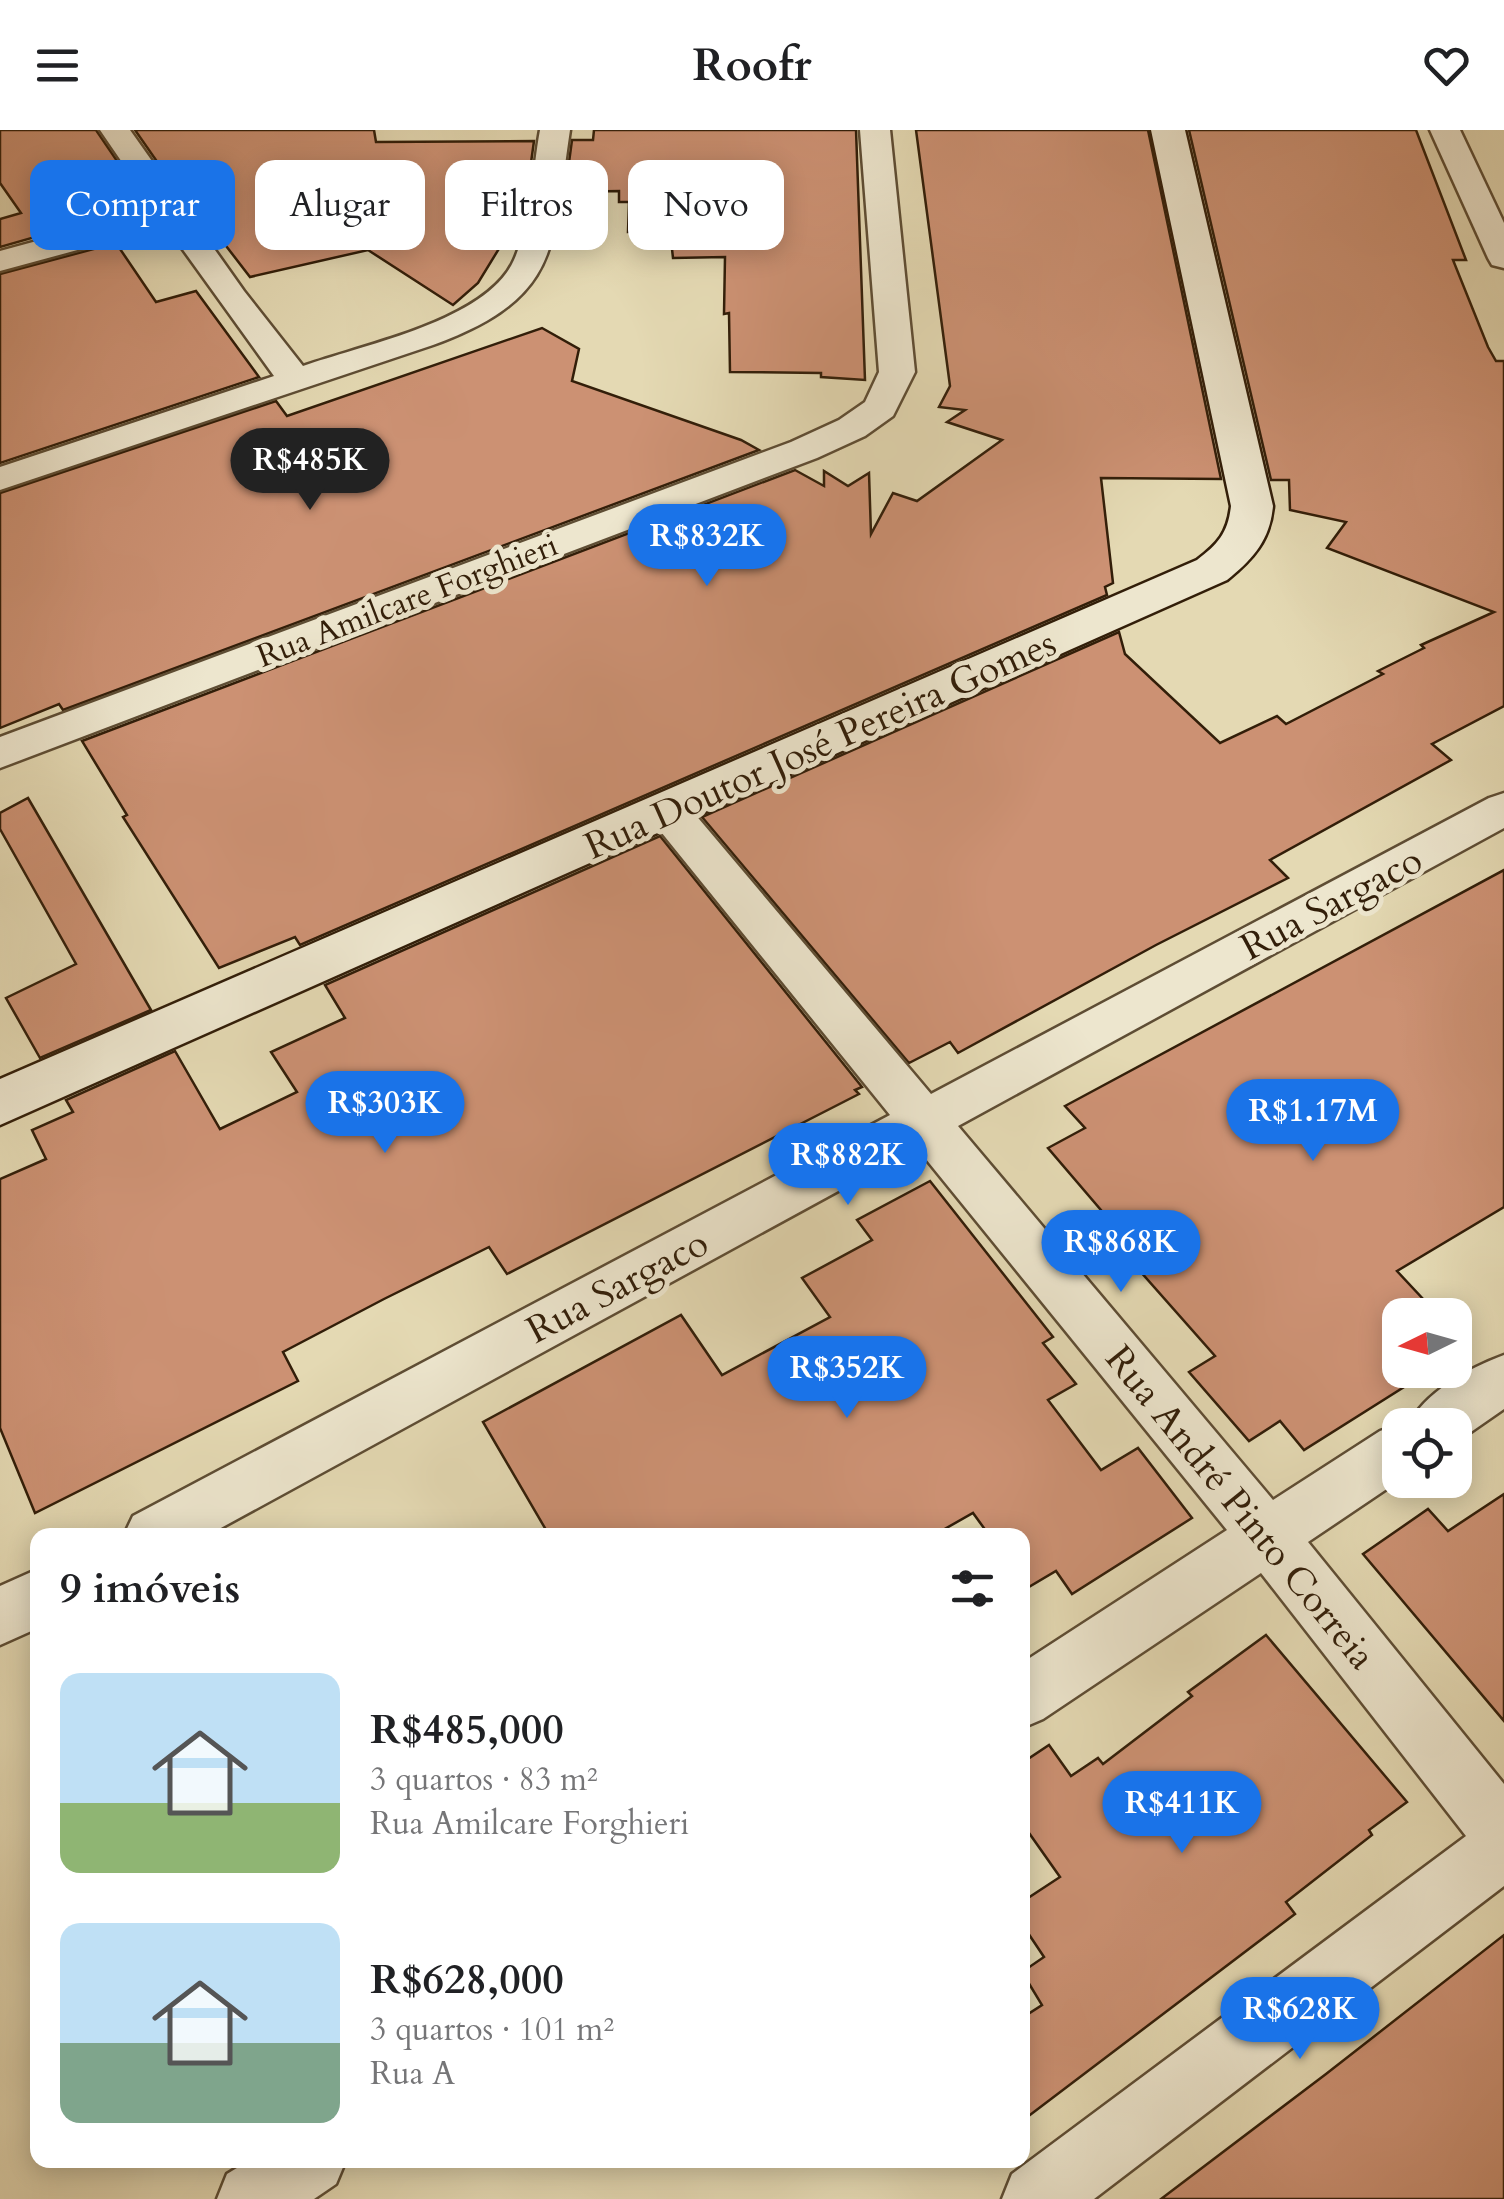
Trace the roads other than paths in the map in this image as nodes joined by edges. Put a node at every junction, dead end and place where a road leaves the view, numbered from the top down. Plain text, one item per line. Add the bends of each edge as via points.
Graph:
1 (114, 130) edge
2 (555, 130) edge
3 (875, 130) edge
4 (1168, 130) edge
5 (1445, 130) edge
6 (135, 160) edge
7 (40, 250) edge
8 (200, 250) edge
9 (1504, 258) edge
10 (0, 261) edge
11 (296, 381) junction
12 (0, 479) edge
13 (0, 753) edge
14 (1504, 810) edge
15 (668, 812) junction
16 (0, 1103) edge
17 (924, 1121) junction
18 (1504, 1379) edge
19 (1461, 1408) edge
20 (1382, 1462) edge
21 (166, 1528) edge
22 (1269, 1538) junction
23 (30, 1601) edge
24 (0, 1617) edge
25 (1030, 1693) edge
26 (1504, 1834) edge
27 (1504, 1848) edge
28 (300, 2168) edge
29 (252, 2199) edge
30 (1037, 2199) edge

1 - 6 street
2 - 11 street via 536,246 522,276 492,304 449,326
3 - 13 street, Rua Amilcare Forghieri via 897,372 880,408 852,428
4 - 15 main road, Rua Doutor José Pereira Gomes via 1252,506 1250,532 1212,570
5 - 9 street via 1480,174
7 - 10 street
8 - 11 street
11 - 12 street
14 - 17 street, Rua Sargaco
15 - 16 main road, Rua Doutor José Pereira Gomes
15 - 17 street, Rua André Pinto Correia
17 - 21 street, Rua Sargaco
17 - 22 street, Rua André Pinto Correia
18 - 19 street
20 - 22 street
22 - 25 street
22 - 26 street, Rua André Pinto Correia
23 - 24 street
27 - 30 street
28 - 29 street

